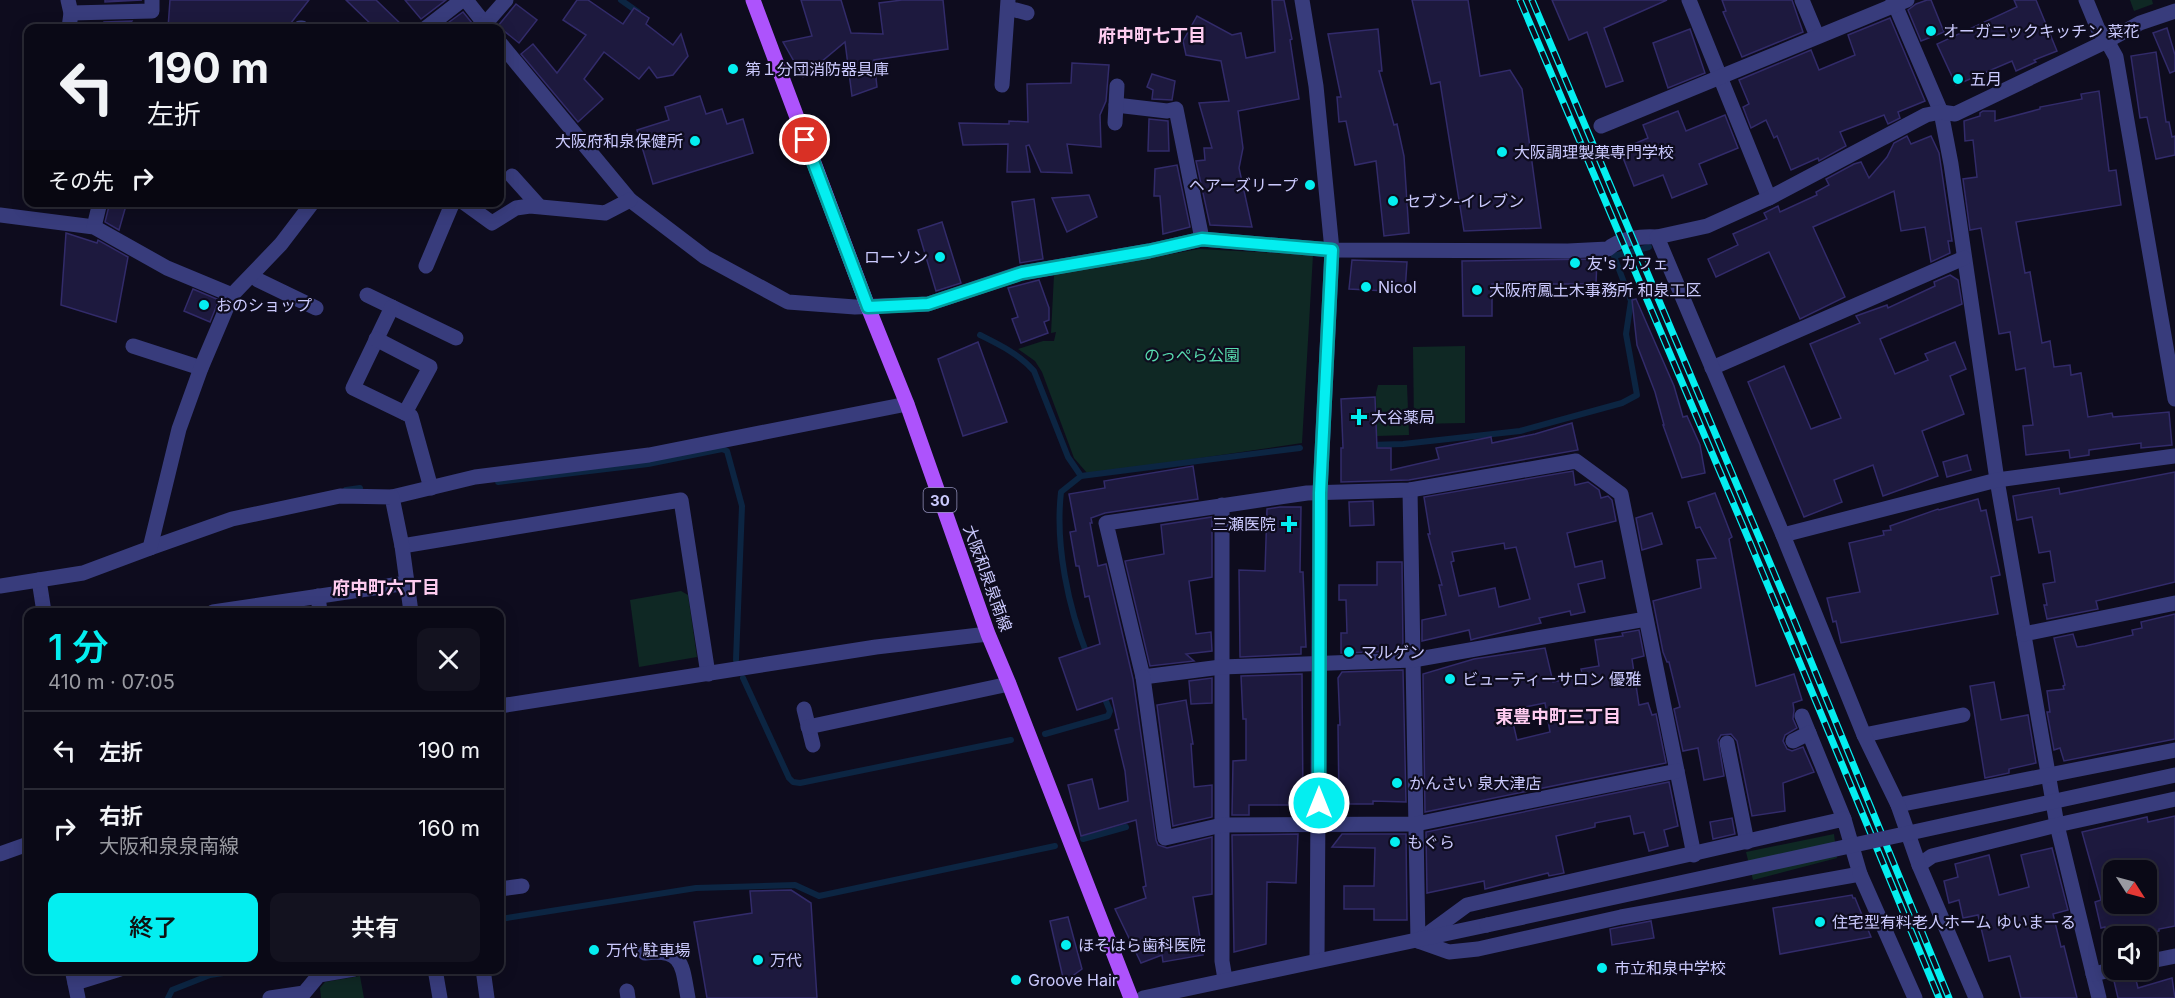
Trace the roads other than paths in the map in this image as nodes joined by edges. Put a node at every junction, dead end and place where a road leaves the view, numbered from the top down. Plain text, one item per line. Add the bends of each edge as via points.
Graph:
1 (152, 0) edge
2 (464, 0) edge
3 (506, 0) edge
4 (753, 0) edge
5 (1302, 0) edge
6 (1689, 0) edge
7 (1802, 0) edge
8 (2086, 0) edge
9 (1898, 1) edge
10 (1008, 4) edge
11 (2175, 10) edge
12 (1027, 13) dead end
13 (69, 14) edge
14 (431, 24) edge
15 (485, 24) edge
16 (488, 24) edge
17 (1817, 36) junction
18 (2107, 41) junction
19 (504, 48) edge
20 (1719, 77) junction
21 (1002, 84) dead end
22 (1117, 86) dead end
23 (1116, 105) junction
24 (1941, 112) junction
25 (1115, 123) dead end
26 (1601, 126) dead end
27 (512, 176) dead end
28 (1769, 198) junction
29 (630, 200) junction
30 (539, 206) junction
31 (99, 207) edge
32 (309, 207) edge
33 (451, 207) edge
34 (470, 207) edge
35 (0, 215) edge
36 (94, 227) junction
37 (1657, 237) junction
38 (1202, 239) junction
39 (1332, 250) junction
40 (1964, 258) junction
41 (426, 266) dead end
42 (252, 274) junction
43 (232, 295) junction
44 (367, 295) dead end
45 (868, 307) junction
46 (316, 308) dead end
47 (392, 308) junction
48 (376, 339) junction
49 (456, 339) dead end
50 (133, 346) dead end
51 (201, 368) junction
52 (1712, 368) junction
53 (2175, 399) edge
54 (907, 404) junction
55 (405, 413) junction
56 (2175, 456) edge
57 (1997, 480) junction
58 (431, 488) junction
59 (1410, 490) junction
60 (1320, 493) junction
61 (392, 498) junction
62 (1222, 505) junction
63 (1783, 535) junction
64 (402, 546) junction
65 (150, 549) junction
66 (39, 580) junction
67 (407, 583) junction
68 (0, 586) edge
69 (318, 596) junction
70 (2175, 603) edge
71 (43, 608) edge
72 (250, 608) edge
73 (320, 608) edge
74 (410, 608) edge
75 (1646, 619) junction
76 (988, 634) junction
77 (2024, 634) junction
78 (1413, 660) junction
79 (1319, 664) junction
80 (1221, 667) junction
81 (708, 674) junction
82 (1143, 677) junction
83 (1009, 684) junction
84 (504, 705) edge
85 (804, 710) dead end
86 (1963, 715) dead end
87 (1802, 716) dead end
88 (808, 727) junction
89 (1809, 734) junction
90 (1863, 735) junction
91 (1793, 741) dead end
92 (1727, 743) dead end
93 (813, 746) dead end
94 (2175, 750) edge
95 (1677, 771) junction
96 (2048, 775) junction
97 (2175, 775) edge
98 (2175, 799) edge
99 (1898, 805) junction
100 (1844, 819) junction
101 (1416, 824) junction
102 (1221, 825) junction
103 (2057, 825) junction
104 (1319, 826) junction
105 (1747, 842) junction
106 (24, 845) edge
107 (0, 854) edge
108 (1694, 855) junction
109 (1919, 865) junction
110 (1860, 874) junction
111 (522, 886) dead end
112 (504, 888) edge
113 (1418, 941) junction
114 (645, 953) dead end
115 (2175, 956) edge
116 (1317, 960) junction
117 (2157, 960) edge
118 (2103, 972) edge
119 (104, 974) edge
120 (326, 974) edge
121 (436, 974) edge
122 (484, 974) edge
123 (2094, 974) junction
124 (1225, 979) junction
125 (75, 983) edge
126 (270, 998) edge
127 (440, 998) edge
128 (488, 998) edge
129 (688, 998) edge
130 (1131, 998) edge
131 (1143, 998) edge
132 (1916, 998) edge
133 (1976, 998) edge
134 (2100, 998) edge

1 - 13 street via 152,11
2 - 14 street
2 - 15 street
3 - 16 street
4 - 45 main road, 大阪和泉泉南線 / 30
5 - 39 street via 1316,86
6 - 20 street
7 - 17 street
8 - 18 street
9 - 17 street
9 - 24 street
10 - 12 street
10 - 21 street
11 - 18 street
17 - 20 street
18 - 24 street via 1955,114
18 - 53 street via 2116,57
19 - 29 street
20 - 26 street
20 - 28 street
22 - 23 street
23 - 25 street
23 - 38 street via 1176,109
24 - 28 street via 1926,115
24 - 40 street
27 - 30 street
28 - 37 street via 1707,226
29 - 30 street via 605,213
29 - 45 street via 705,257 788,302
30 - 34 street via 516,208 492,223
31 - 36 street
32 - 42 street
33 - 41 street
35 - 36 street
36 - 43 street via 166,268
37 - 39 street via 1644,236 1613,244 1608,249 1568,251
37 - 52 street
38 - 39 street
38 - 45 street via 1022,273 928,304
39 - 60 street
40 - 52 street
40 - 57 street
42 - 43 street
42 - 46 street
43 - 51 street
44 - 47 street
45 - 54 main road, 大阪和泉泉南線 / 30
47 - 48 street
47 - 49 street
48 - 55 street via 353,388
48 - 55 street via 430,367
50 - 51 street
51 - 65 street via 179,429
52 - 63 street
54 - 58 street via 649,455 475,477
54 - 76 main road, 大阪和泉泉南線 / 30
55 - 58 street via 411,416
56 - 57 street
57 - 63 street
57 - 77 street
58 - 61 street
59 - 60 street
59 - 75 street via 1576,461 1621,494
59 - 78 street
60 - 62 street
60 - 79 street
61 - 64 street
61 - 65 street via 340,496 319,500 232,519
62 - 80 street
62 - 82 street via 1106,523
63 - 90 street
64 - 67 street
64 - 81 street via 681,500
65 - 66 street via 82,573
66 - 68 street
66 - 71 street
67 - 69 street
67 - 74 street
69 - 72 street
69 - 73 street
70 - 77 street
75 - 78 street
75 - 95 street
76 - 81 street
76 - 83 main road, 大阪和泉泉南線 / 30
77 - 96 street
78 - 79 street
78 - 101 street
79 - 80 street
79 - 104 street
80 - 82 street
80 - 102 street
81 - 84 street
82 - 102 street via 1165,838
83 - 88 street
83 - 130 main road, 大阪和泉泉南線 / 30
85 - 88 street
86 - 90 street
87 - 89 street
88 - 93 street
89 - 91 street
89 - 100 street
90 - 99 street
92 - 105 street
94 - 96 street
95 - 101 street
95 - 108 street
96 - 99 street
96 - 103 street
97 - 113 street, bridge
98 - 103 street
99 - 109 street
100 - 105 street
100 - 110 street
101 - 104 street
101 - 113 street
102 - 104 street
102 - 124 street
103 - 109 street via 1932,856
103 - 123 street
104 - 116 street
105 - 108 street
106 - 107 street
108 - 113 street via 1467,905
109 - 133 street
110 - 113 street via 1621,917 1478,949 1449,952
110 - 132 street
111 - 112 street
113 - 116 street
114 - 129 street via 660,951 676,956 682,963
115 - 117 street
116 - 124 street
118 - 123 street
119 - 125 street
120 - 126 street via 304,993
121 - 127 street
122 - 128 street
123 - 134 street
124 - 131 street

